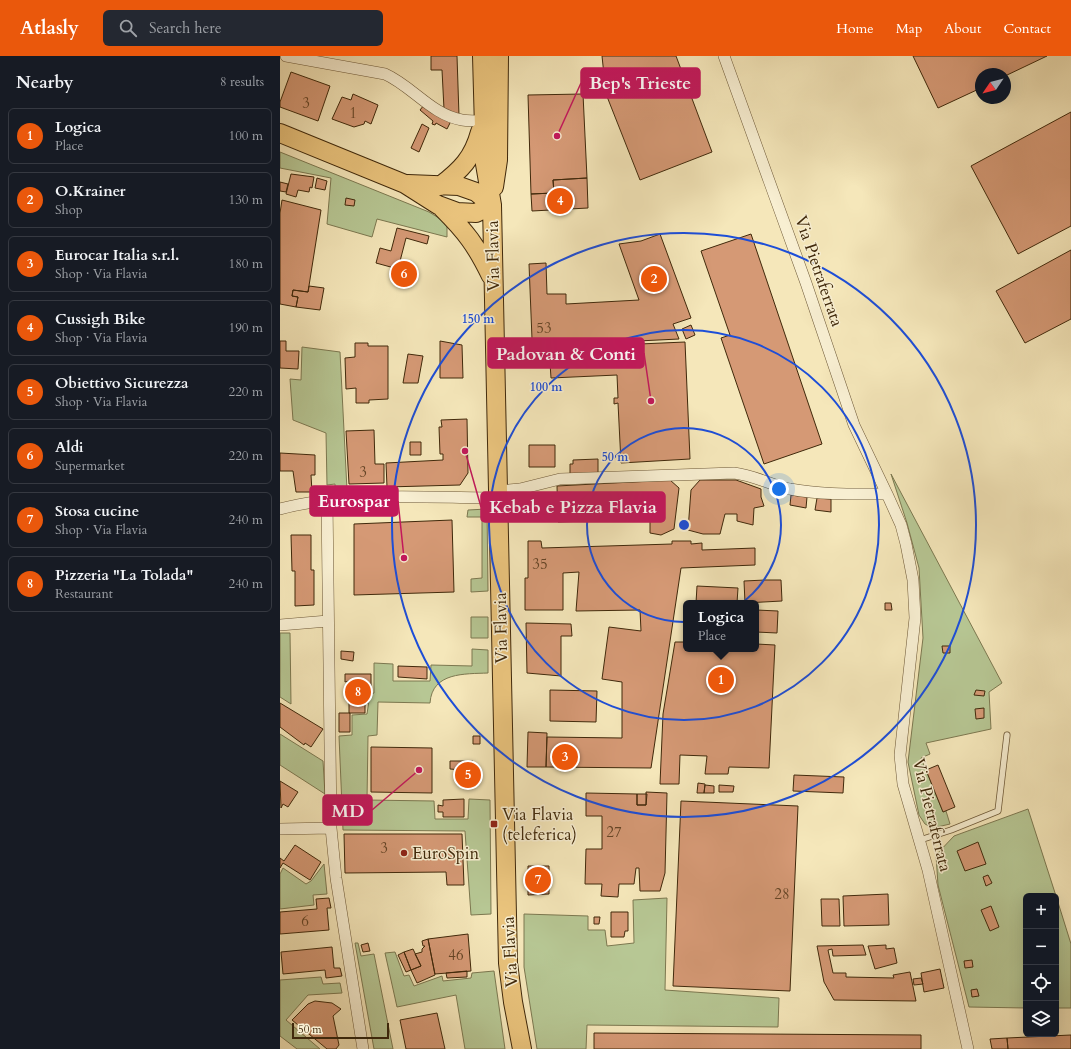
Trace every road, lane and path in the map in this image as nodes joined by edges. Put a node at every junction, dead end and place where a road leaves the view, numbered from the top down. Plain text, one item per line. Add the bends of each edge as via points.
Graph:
1 (286, 56) edge
2 (482, 56) edge
3 (499, 56) edge
4 (724, 56) edge
5 (483, 121) junction
6 (280, 133) edge
7 (405, 184) junction
8 (440, 186) junction
9 (438, 205) junction
10 (492, 205) junction
11 (494, 282) junction
12 (498, 494) junction
13 (887, 494) junction
14 (327, 500) junction
15 (280, 509) edge
16 (328, 621) junction
17 (280, 625) edge
18 (1007, 735) dead end
19 (331, 828) junction
20 (280, 829) edge
21 (920, 840) junction
22 (966, 1045) edge
23 (363, 1049) edge
24 (522, 1049) edge

1 - 5 street via 385,74 398,80 440,112 461,120
2 - 5 main road, Via Flavia
3 - 10 main road, Via Flavia via 498,160
4 - 13 street, Via Pietraferrata via 854,425
5 - 8 main road via 478,142 464,167
5 - 10 main road, Via Flavia via 485,164
6 - 7 main road
7 - 8 main road
7 - 9 main road
8 - 10 main road via 459,186 476,192
9 - 10 main road via 457,212 476,213
9 - 11 main road via 465,230 480,252
10 - 11 main road, Via Flavia
11 - 12 main road, Via Flavia
12 - 13 street via 560,480 734,473 747,474 773,485 818,493
12 - 14 street
12 - 24 main road, Via Flavia via 508,963 512,1002
13 - 21 street, Via Pietraferrata via 901,525 913,580 915,618 900,755 903,784
14 - 15 street via 304,502
14 - 16 street
16 - 17 street
16 - 19 street
18 - 21 lane via 998,811
19 - 20 street
19 - 23 street via 336,878
21 - 22 street, Via Pietraferrata

